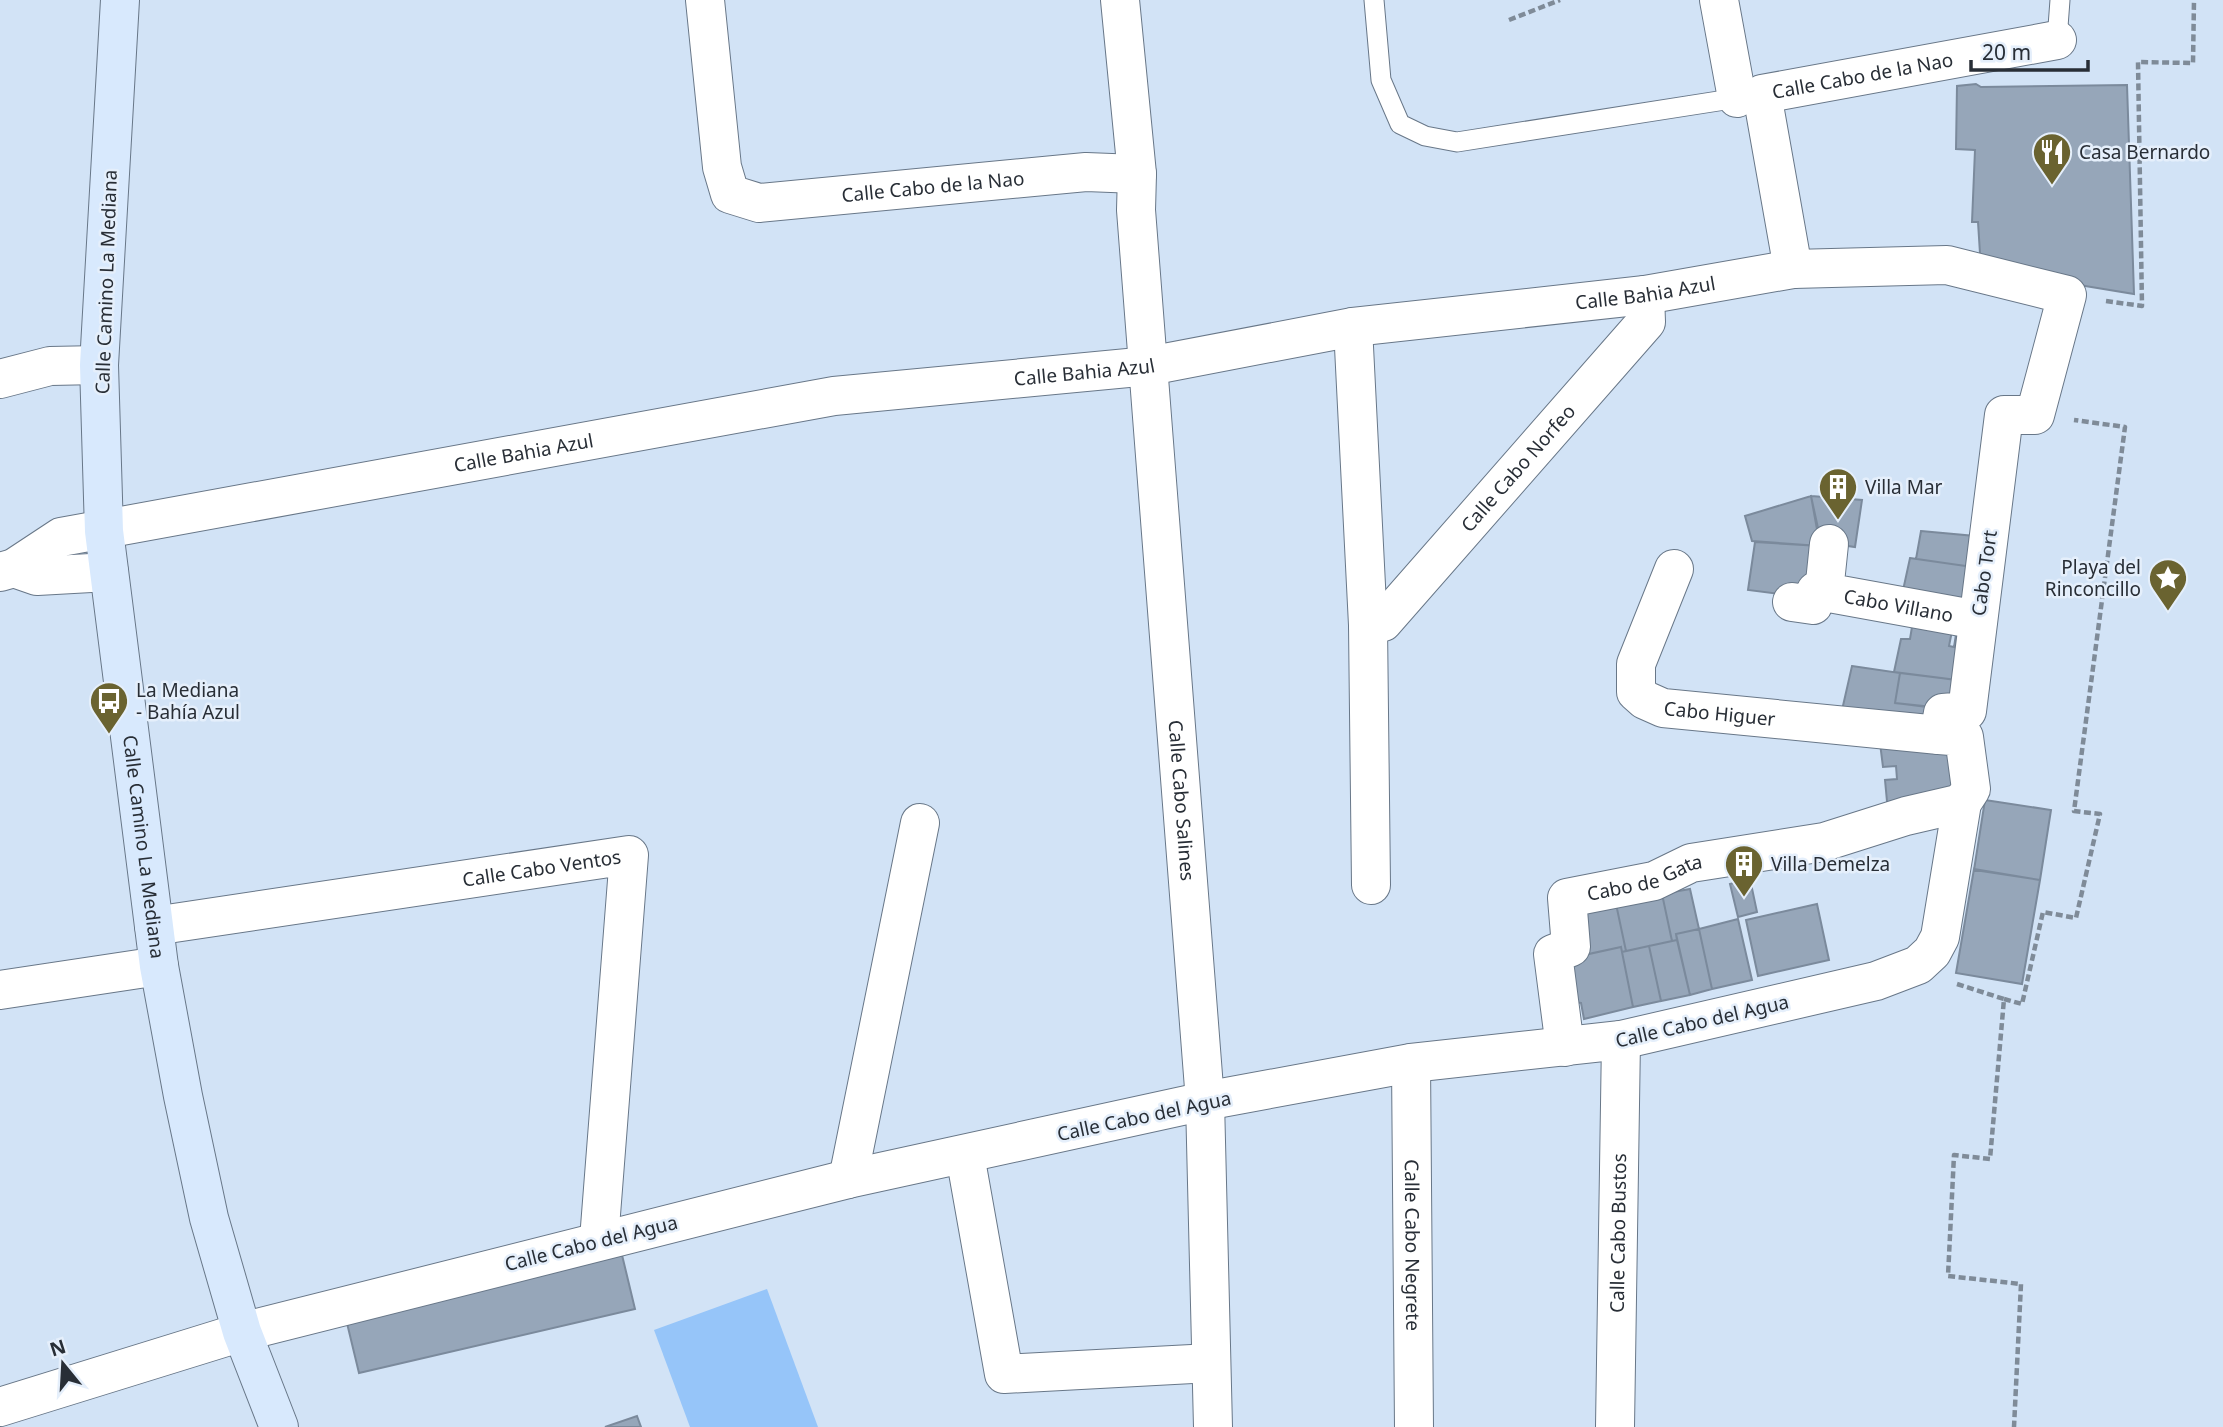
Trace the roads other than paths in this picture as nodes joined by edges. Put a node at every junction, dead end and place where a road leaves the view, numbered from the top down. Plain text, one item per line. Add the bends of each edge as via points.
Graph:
1 (120, 0) edge
2 (705, 0) edge
3 (1120, 0) edge
4 (1374, 0) edge
5 (1719, 0) edge
6 (2060, 0) edge
7 (2057, 40) joint
8 (1749, 96) junction
9 (1137, 174) junction
10 (1793, 269) junction
11 (1645, 295) junction
12 (1353, 327) junction
13 (99, 365) junction
14 (1149, 366) junction
15 (0, 379) edge
16 (2035, 415) joint
17 (104, 528) junction
18 (1829, 544) dead end
19 (1674, 569) dead end
20 (7, 570) edge
21 (109, 572) junction
22 (1978, 620) junction
23 (1368, 625) junction
24 (1939, 736) junction
25 (1959, 820) junction
26 (920, 823) dead end
27 (1371, 885) dead end
28 (154, 926) junction
29 (159, 966) junction
30 (0, 990) edge
31 (1621, 1040) junction
32 (1565, 1047) junction
33 (1411, 1063) junction
34 (1205, 1101) junction
35 (965, 1155) junction
36 (848, 1180) junction
37 (599, 1240) junction
38 (242, 1332) junction
39 (1211, 1363) junction
40 (0, 1407) edge
41 (279, 1427) edge
42 (1213, 1427) edge
43 (1414, 1427) edge
44 (1615, 1427) edge

1 - 13 street, Calle Camino La Mediana
2 - 9 street, Calle Cabo de la Nao via 722,167 730,194 759,203 1086,172
3 - 9 street, Calle Cabo Salines
4 - 8 lane via 1381,80 1400,124 1425,136 1457,142
5 - 8 street
6 - 7 lane
7 - 8 street, Calle Cabo de la Nao
8 - 10 street, Calle Cabo de la Nao
9 - 14 street, Calle Cabo Salines
10 - 11 street, Calle Bahia Azul
10 - 16 street, Calle Bahia Azul via 1947,265 2067,295
11 - 12 street, Calle Bahia Azul
11 - 23 street, Calle Cabo Norfeo via 1646,321 1383,622
12 - 14 street, Calle Bahia Azul
12 - 23 street
13 - 15 street via 50,366
13 - 17 street, Calle Camino La Mediana
14 - 17 street, Calle Bahia Azul via 834,396
14 - 34 street, Calle Cabo Salines
16 - 22 street, Cabo Tort via 2004,415
17 - 20 street, Calle Bahia Azul via 61,537
17 - 21 street, Calle Camino La Mediana
18 - 22 street, Cabo Villano via 1808,597
19 - 24 street, Cabo Higuer via 1636,664 1636,692 1645,700 1663,708
20 - 21 street via 37,576
21 - 28 street, Calle Camino La Mediana
22 - 24 street, Cabo Tort via 1967,711 1943,713
23 - 27 street
24 - 25 street via 1964,737 1971,789
25 - 31 street, Calle Cabo del Agua via 1940,937 1918,965 1876,981
25 - 32 street, Cabo de Gata via 1906,816 1824,842 1691,863 1654,881 1567,898 1571,947 1553,954
26 - 36 street
28 - 29 street, Calle Camino La Mediana
28 - 37 street, Calle Cabo Ventos via 629,855
29 - 30 street
29 - 38 street, Calle Camino La Mediana via 209,1218
31 - 32 street, Calle Cabo del Agua
31 - 44 street, Calle Cabo Bustos
32 - 33 street, Calle Cabo del Agua
33 - 34 street, Calle Cabo del Agua
33 - 43 street, Calle Cabo Negrete
34 - 35 street, Calle Cabo del Agua
34 - 39 street, Calle Cabo Salines
35 - 36 street, Calle Cabo del Agua
35 - 39 street via 1004,1374
36 - 37 street, Calle Cabo del Agua
37 - 38 street, Calle Cabo del Agua
38 - 40 street, Calle Cabo del Agua
38 - 41 street, Calle Camino La Mediana
39 - 42 street, Calle Cabo Salines

